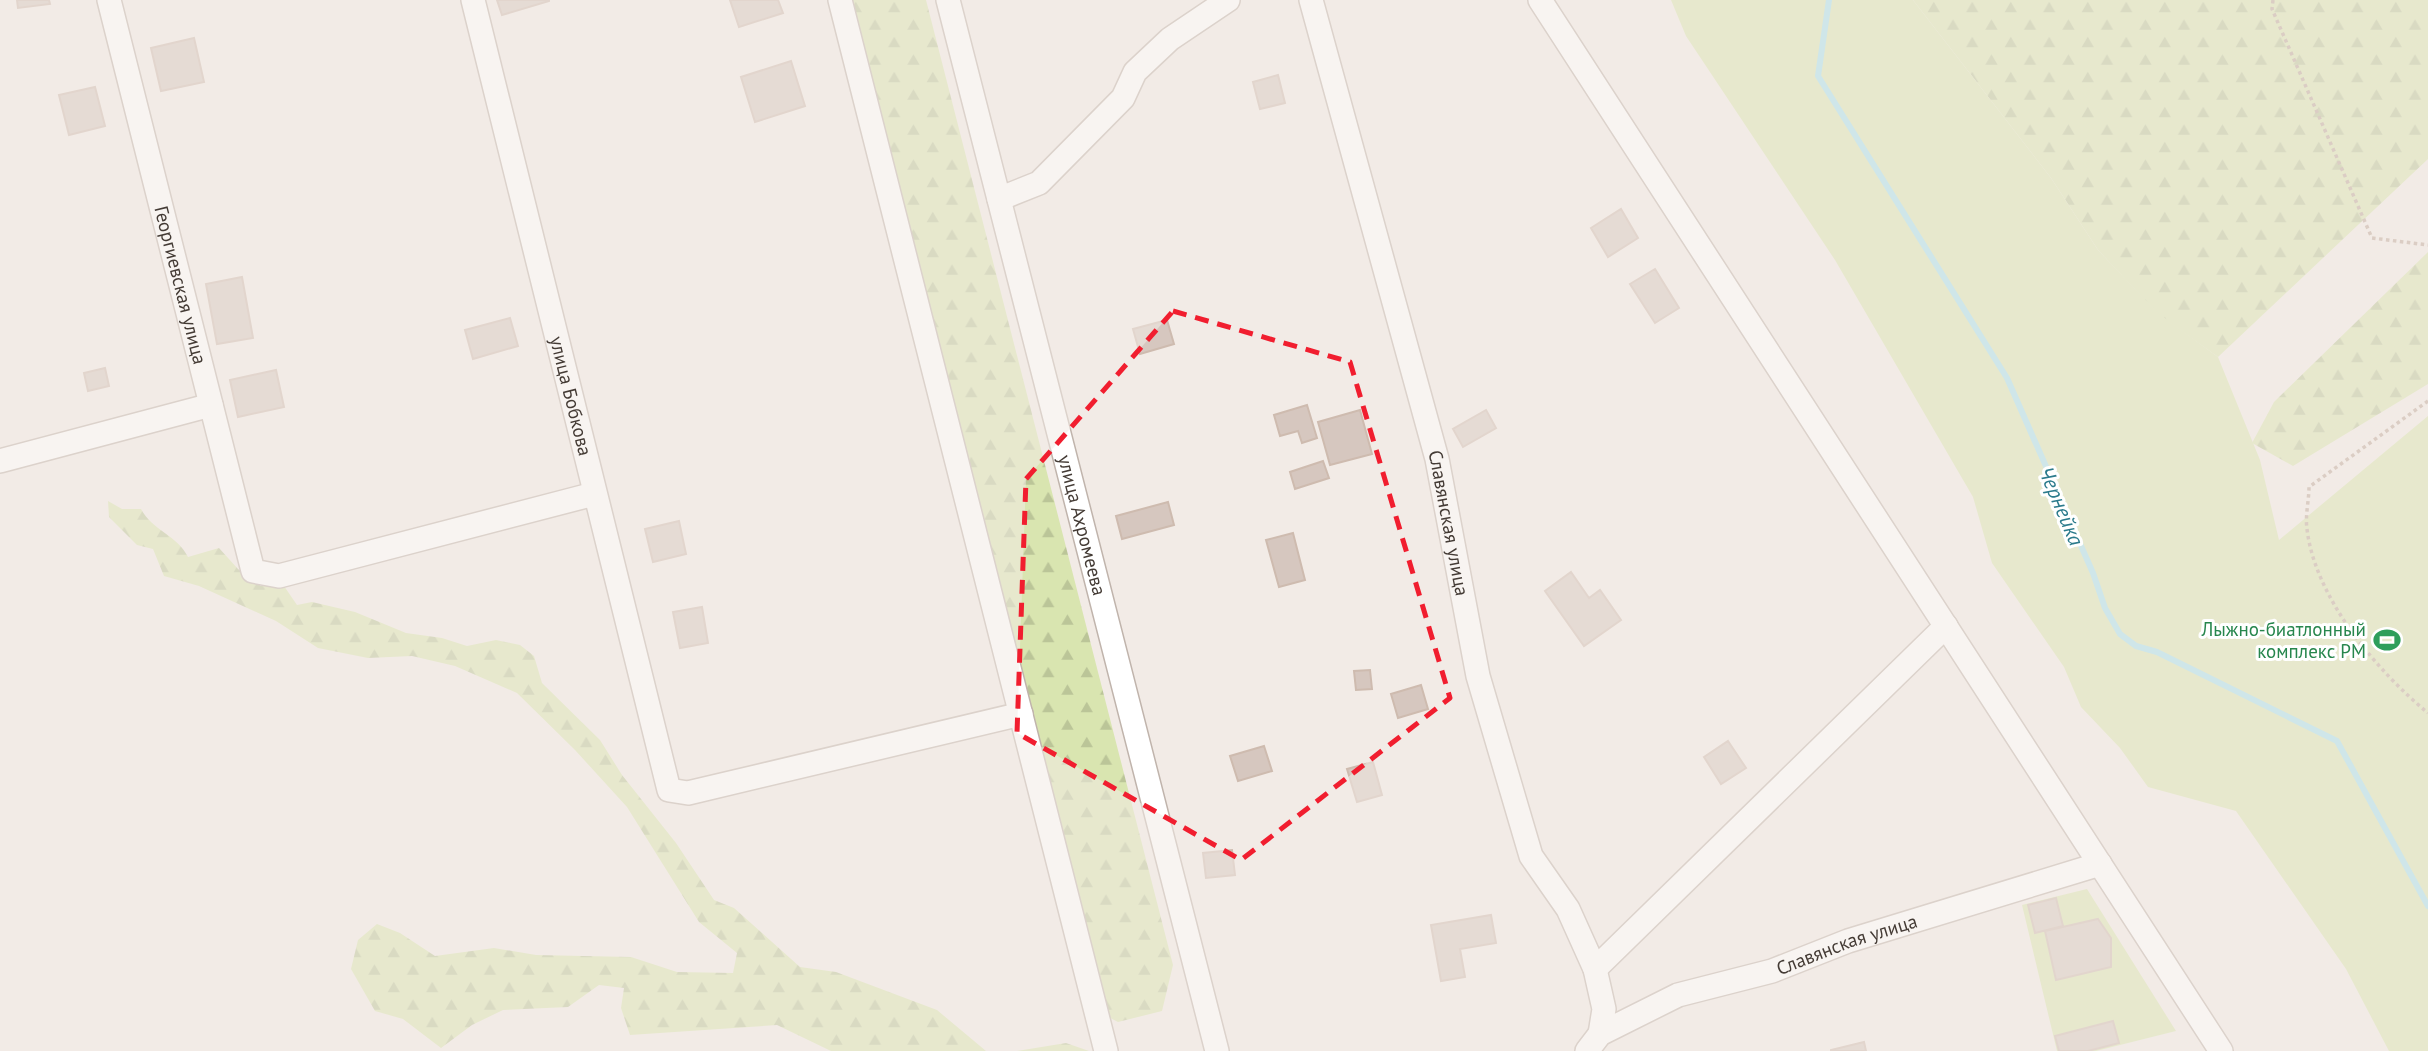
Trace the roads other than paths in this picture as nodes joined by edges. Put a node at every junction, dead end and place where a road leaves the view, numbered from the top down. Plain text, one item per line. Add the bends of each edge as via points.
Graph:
1 (109, 0) edge
2 (473, 0) edge
3 (840, 0) edge
4 (948, 0) edge
5 (1228, 0) edge
6 (1311, 0) edge
7 (1540, 0) edge
8 (999, 199) junction
9 (211, 405) junction
10 (0, 461) edge
11 (594, 494) junction
12 (1946, 626) junction
13 (1021, 714) junction
14 (2100, 864) junction
15 (1595, 969) junction
16 (1594, 1043) edge
17 (1106, 1051) edge
18 (1217, 1051) edge
19 (2221, 1051) edge

1 - 9 street, Георгиевская улица
2 - 11 street, улица Бобкова
3 - 13 street
4 - 8 street, улица Ахромеева
5 - 8 street via 1170,39 1135,72 1123,98 1039,183
6 - 15 street, Славянская улица via 1437,459 1481,688 1531,856 1568,909
7 - 12 street
8 - 18 street, улица Ахромеева
9 - 10 street
9 - 11 street, Георгиевская улица via 253,570 279,576
11 - 13 street, улица Бобкова via 670,790 688,793
12 - 14 street
12 - 15 street
13 - 17 street
14 - 16 street, Славянская улица via 1848,941 1772,971 1678,995
14 - 19 street
15 - 16 street, Славянская улица via 1604,1009

